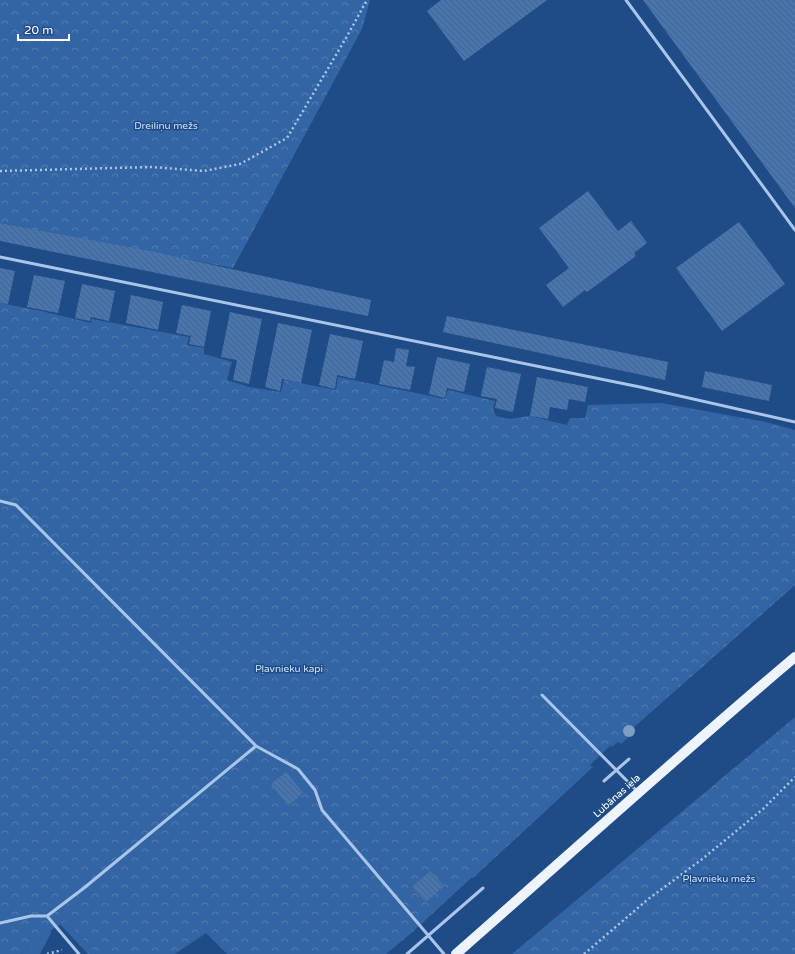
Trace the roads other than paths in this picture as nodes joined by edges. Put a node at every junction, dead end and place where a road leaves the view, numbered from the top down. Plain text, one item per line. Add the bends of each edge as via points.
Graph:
1 (626, 0) edge
2 (795, 230) edge
3 (0, 257) edge
4 (795, 422) edge
5 (0, 501) edge
6 (795, 657) edge
7 (542, 695) dead end
8 (256, 746) junction
9 (629, 759) dead end
10 (617, 770) junction
11 (604, 780) dead end
12 (639, 793) junction
13 (483, 888) dead end
14 (47, 916) junction
15 (0, 923) edge
16 (428, 935) junction
17 (79, 954) edge
18 (407, 954) edge
19 (444, 954) edge
20 (456, 954) edge

1 - 2 lane
3 - 4 lane via 640,387
5 - 8 lane via 16,505
6 - 12 main road, Lubānas iela
7 - 10 lane
8 - 14 lane
8 - 16 lane via 298,769 315,790 322,810
9 - 10 lane
10 - 11 lane
10 - 12 lane
12 - 20 main road, Lubānas iela
13 - 16 lane
14 - 15 lane via 31,916
14 - 17 lane
16 - 18 lane
16 - 19 lane

